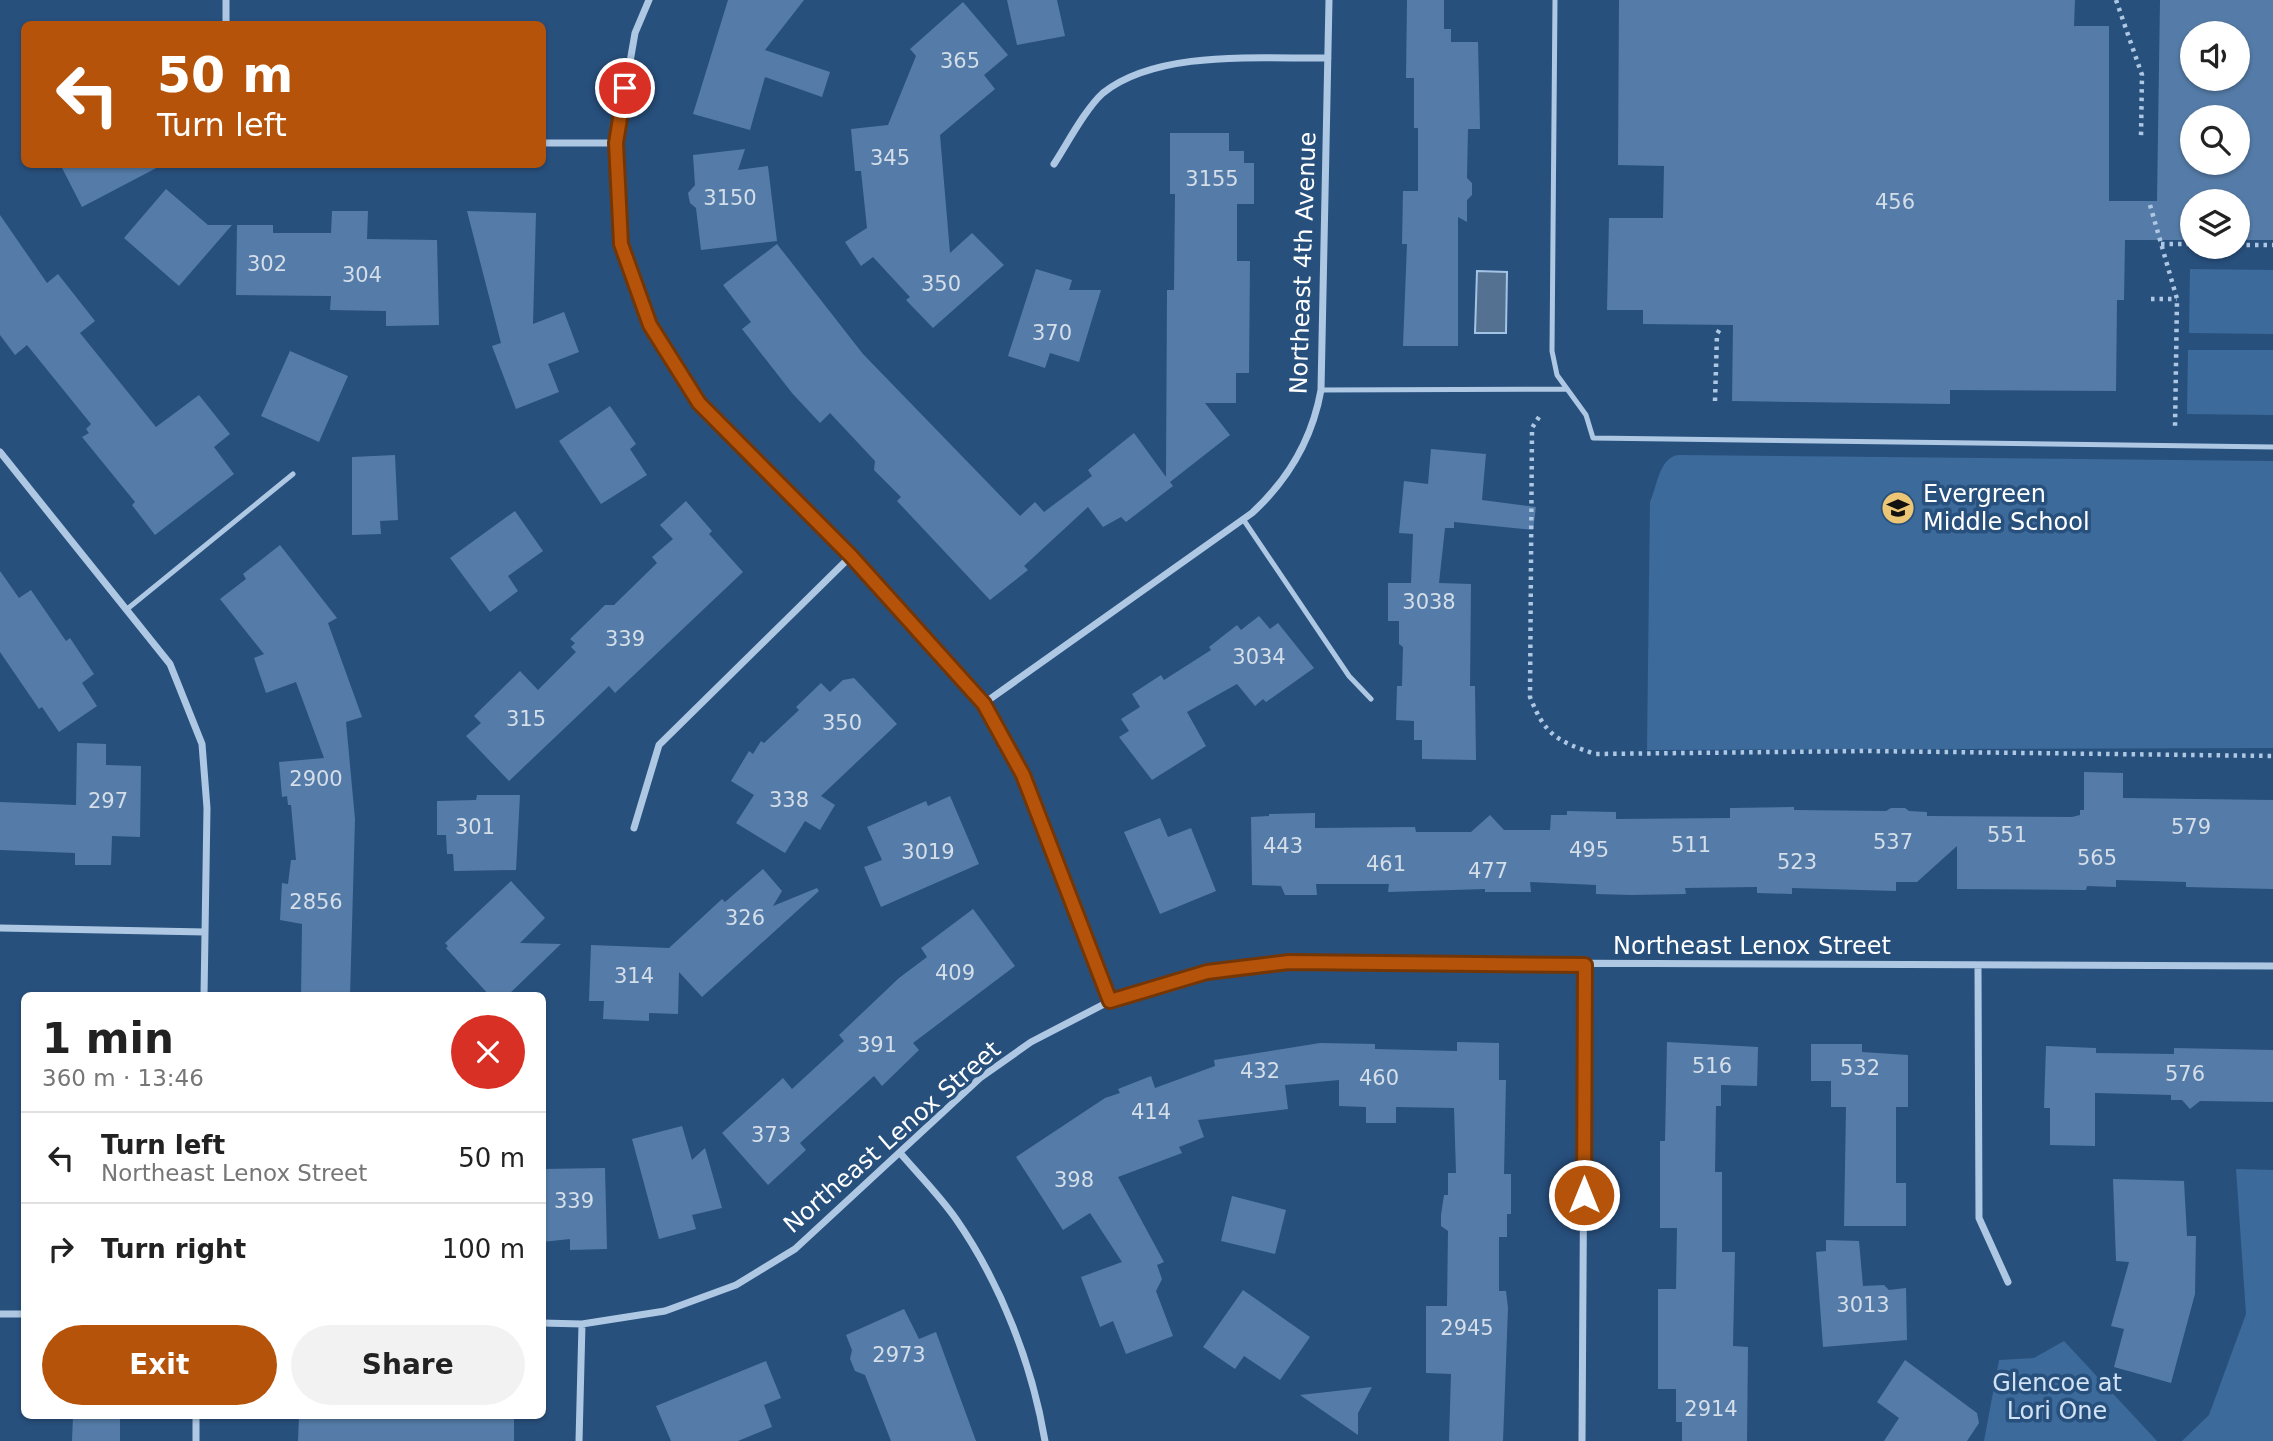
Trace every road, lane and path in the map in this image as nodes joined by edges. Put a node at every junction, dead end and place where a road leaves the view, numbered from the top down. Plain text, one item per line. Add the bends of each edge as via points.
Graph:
1 (226, 0) edge
2 (649, 0) edge
3 (1329, 0) edge
4 (1555, 0) edge
5 (2116, 0) edge
6 (226, 21) edge
7 (1328, 58) junction
8 (2141, 137) dead end
9 (546, 143) edge
10 (616, 143) junction
11 (1054, 164) dead end
12 (2150, 205) dead end
13 (2161, 244) junction
14 (2180, 244) edge
15 (2250, 245) edge
16 (2273, 245) edge
17 (2151, 299) dead end
18 (2177, 299) junction
19 (1720, 329) dead end
20 (1567, 389) junction
21 (1321, 390) junction
22 (1715, 401) dead end
23 (1539, 417) dead end
24 (2175, 428) dead end
25 (2273, 447) edge
26 (0, 452) edge
27 (293, 474) dead end
28 (1243, 519) junction
29 (851, 556) junction
30 (126, 610) junction
31 (1371, 699) dead end
32 (984, 704) junction
33 (2273, 756) edge
34 (634, 828) dead end
35 (0, 928) edge
36 (205, 932) junction
37 (1585, 965) junction
38 (1978, 966) junction
39 (2273, 967) edge
40 (204, 992) edge
41 (1110, 1001) junction
42 (901, 1154) junction
43 (2008, 1282) dead end
44 (0, 1314) edge
45 (21, 1314) edge
46 (546, 1323) edge
47 (582, 1324) junction
48 (197, 1419) edge
49 (196, 1441) edge
50 (579, 1441) edge
51 (1045, 1441) edge
52 (1582, 1441) edge

1 - 6 street
2 - 10 street via 635,33
3 - 7 street, Northeast 4th Avenue
4 - 20 lane via 1552,351 1557,376
5 - 8 path via 2142,75
7 - 11 street via 1214,59 1139,72 1102,94
7 - 21 street, Northeast 4th Avenue
9 - 10 street
10 - 29 street via 621,244 650,325 699,403
12 - 13 path
13 - 14 path
13 - 18 path
15 - 16 path
17 - 18 path
18 - 24 path
19 - 22 path
20 - 21 lane
20 - 25 lane via 1586,415 1593,438
21 - 28 street, Northeast 4th Avenue via 1308,437 1293,466 1274,493
23 - 33 path via 1532,428 1530,697 1540,722 1554,738 1595,754 1866,751
26 - 30 street
27 - 30 lane
28 - 31 lane via 1349,676
28 - 32 street, Northeast 4th Avenue
29 - 32 street
29 - 34 street via 659,745
30 - 36 street via 170,664 202,744 207,808
32 - 41 street via 1023,775
35 - 36 street
36 - 40 street
37 - 38 street, Northeast Lenox Street
37 - 41 street, Northeast Lenox Street via 1289,962 1207,972
37 - 52 street
38 - 39 street, Northeast Lenox Street
38 - 43 street via 1979,1218
41 - 42 street, Northeast Lenox Street via 1031,1042 980,1078
42 - 47 street, Northeast Lenox Street via 795,1250 736,1285 665,1311
42 - 51 street via 956,1219 1004,1303
44 - 45 street
46 - 47 street, Northeast Lenox Street
47 - 50 street
48 - 49 street

